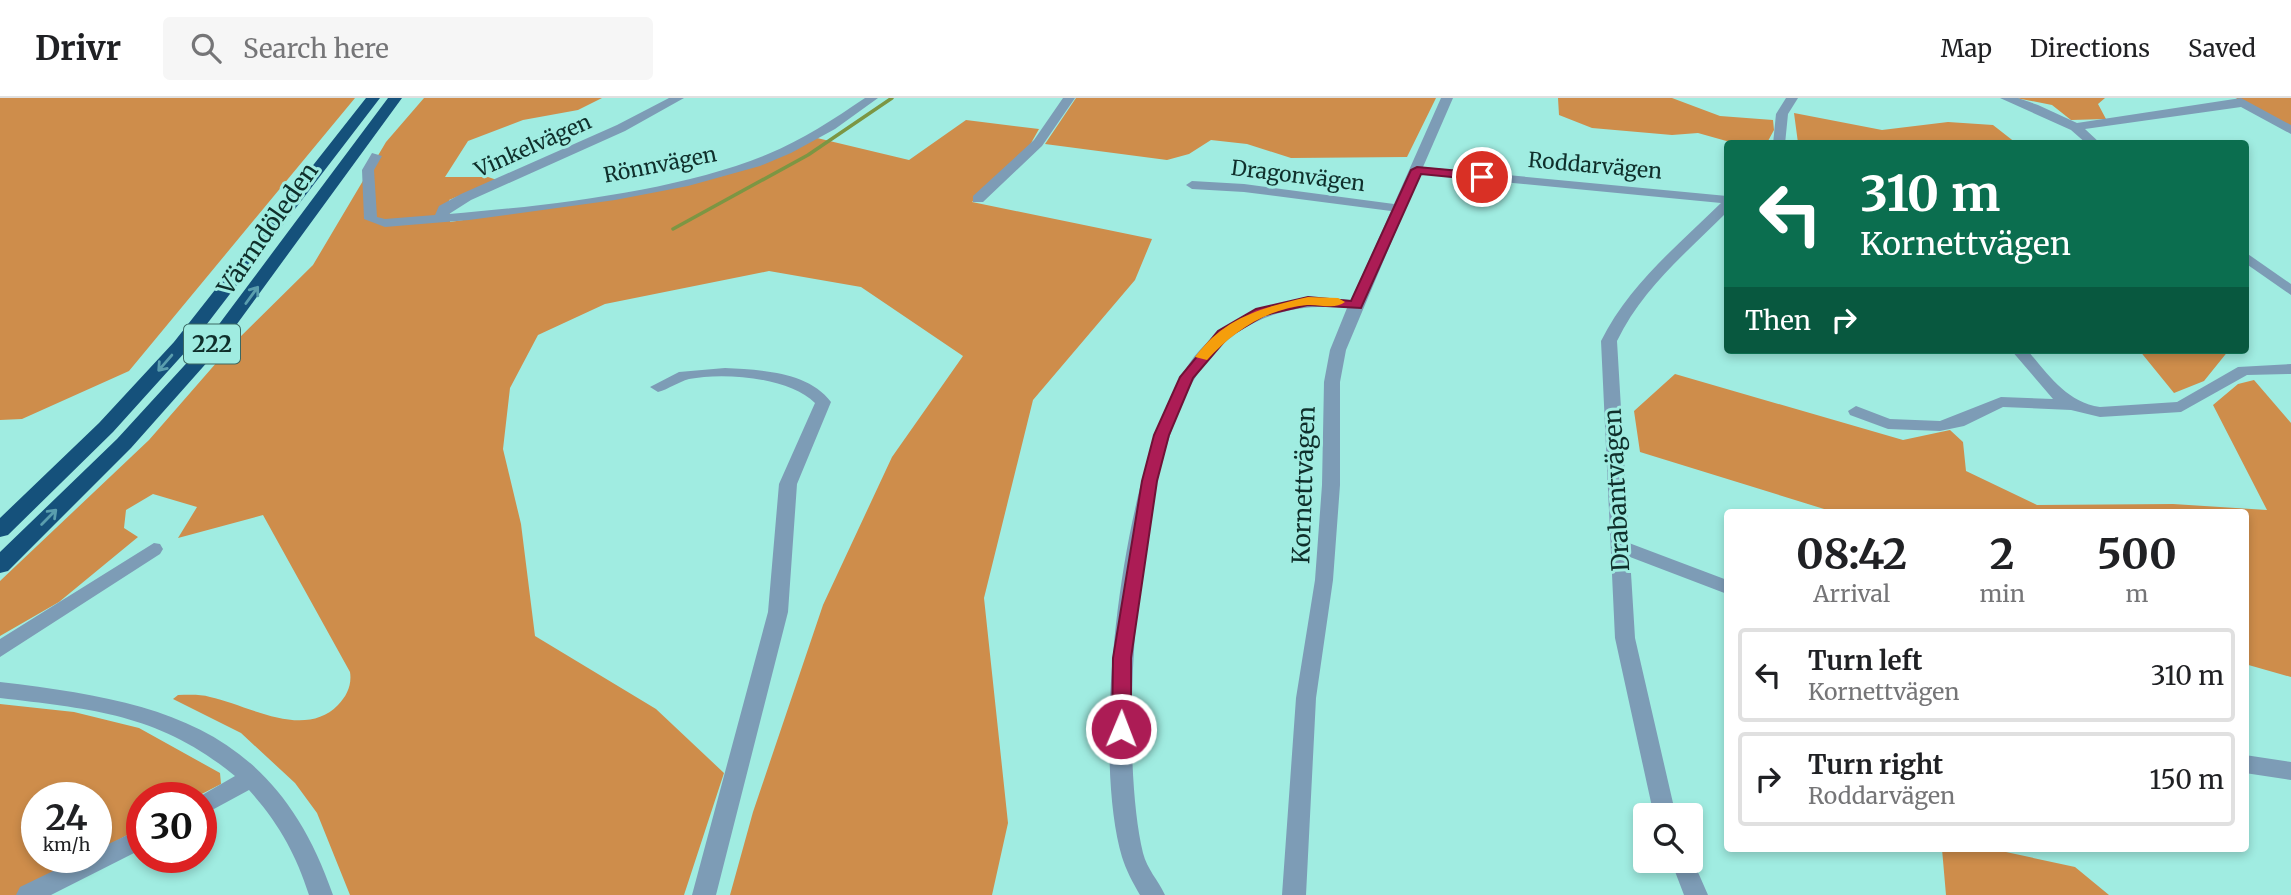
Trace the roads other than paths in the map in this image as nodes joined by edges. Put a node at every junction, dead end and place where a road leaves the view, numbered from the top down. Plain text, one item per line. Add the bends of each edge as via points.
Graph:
1 (373, 98) edge
2 (395, 98) edge
3 (678, 98) edge
4 (872, 98) edge
5 (1069, 98) edge
6 (1447, 98) edge
7 (1793, 98) edge
8 (2006, 98) edge
9 (2236, 101) edge
10 (2075, 127) junction
11 (2291, 130) edge
12 (1779, 140) edge
13 (2090, 140) edge
14 (376, 156) dead end
15 (1417, 170) junction
16 (1192, 184) dead end
17 (978, 199) dead end
18 (1724, 203) edge
19 (1724, 206) edge
20 (1398, 208) junction
21 (444, 215) junction
22 (2249, 260) edge
23 (2289, 289) edge
24 (1356, 305) junction
25 (2022, 354) edge
26 (2291, 369) edge
27 (658, 387) dead end
28 (2071, 405) junction
29 (1856, 411) dead end
30 (0, 530) edge
31 (1622, 547) junction
32 (154, 549) dead end
33 (0, 565) edge
34 (1724, 586) edge
35 (0, 649) edge
36 (0, 690) edge
37 (2249, 765) edge
38 (2288, 776) edge
39 (252, 777) junction
40 (217, 798) edge
41 (1662, 803) edge
42 (126, 846) edge
43 (1688, 873) edge
44 (28, 895) edge
45 (321, 895) edge
46 (704, 895) edge
47 (1153, 895) edge
48 (1294, 895) edge
49 (1696, 895) edge

1 -> 30 highway, Värmdöleden / 222 via 339,136 177,350
33 -> 2 highway, Värmdöleden / 222 via 112,454 237,315
3 - 21 street, Vinkelvägen via 466,197
4 - 21 street, Rönnvägen via 804,142 732,171 615,195
5 - 17 street via 1038,143
6 - 15 street, Kornettvägen
7 - 12 street via 1782,114
8 - 10 street
9 - 10 street
9 - 11 street
10 - 13 street
14 - 21 street, Rönnvägen via 368,170 371,219 385,223
15 - 18 street, Roddarvägen
15 - 20 street, Kornettvägen
16 - 20 street, Dragonvägen
19 - 31 street, Drabantvägen via 1651,282 1609,341
20 - 24 street, Kornettvägen
22 - 23 street
24 - 47 street via 1290,303 1237,324 1187,377 1162,435 1150,481 1122,658 1126,821 1131,852
24 - 48 street, Kornettvägen via 1338,350 1332,382 1324,580 1306,698
25 - 28 street
26 - 28 street via 2244,370 2188,405 2169,409 2100,412
27 - 46 street via 693,374 752,375 799,384 823,402 788,484 778,612
28 - 29 street via 2001,402 1940,426 1888,424
31 - 34 street
31 - 41 street, Drabantvägen via 1625,638
32 - 35 street
36 - 39 street via 75,699 151,716 204,741
37 - 38 street
39 - 40 street
39 - 45 street via 301,842
42 - 44 street
43 - 49 street

